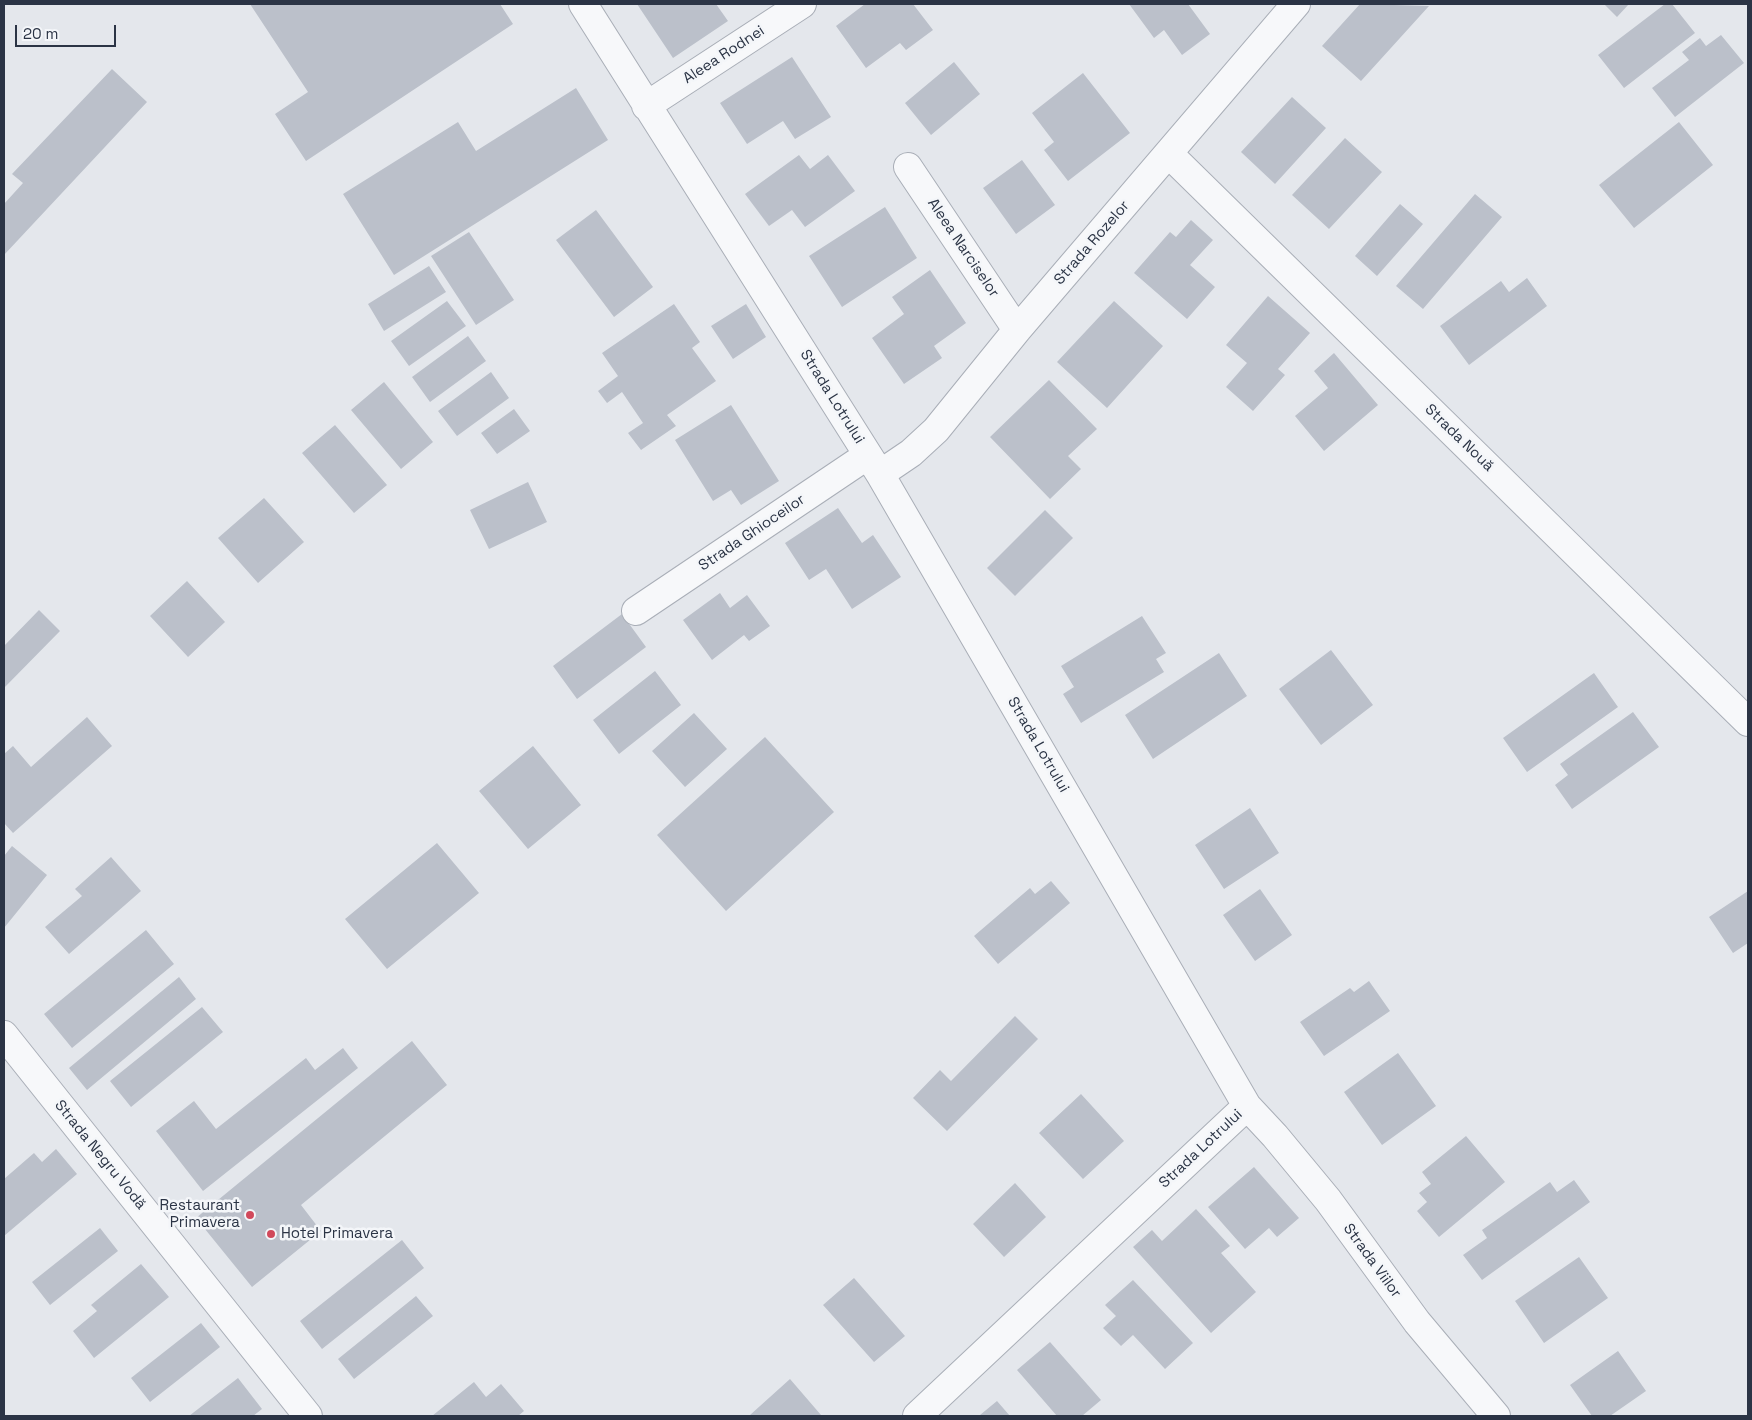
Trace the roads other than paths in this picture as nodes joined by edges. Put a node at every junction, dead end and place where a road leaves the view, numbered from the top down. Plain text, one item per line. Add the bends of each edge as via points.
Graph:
1 (583, 4) edge
2 (802, 4) edge
3 (1296, 4) edge
4 (646, 106) junction
5 (1169, 154) junction
6 (908, 167) dead end
7 (1017, 330) junction
8 (874, 464) junction
9 (636, 610) dead end
10 (1748, 722) edge
11 (4, 1035) edge
12 (1248, 1106) junction
13 (308, 1416) edge
14 (917, 1416) edge
15 (1496, 1416) edge

1 - 4 street, Strada Lotrului
2 - 4 street, Aleea Rodnei
3 - 5 street, Strada Rozelor
4 - 8 street, Strada Lotrului
5 - 7 street, Strada Rozelor
5 - 10 street, Strada Nouă
6 - 7 street, Aleea Narciselor
7 - 8 street, Strada Rozelor via 936,430 911,452
8 - 9 street, Strada Ghioceilor
8 - 12 street, Strada Lotrului
11 - 13 street, Strada Negru Vodă
12 - 14 street, Strada Lotrului
12 - 15 street, Strada Viilor via 1328,1200 1417,1322

